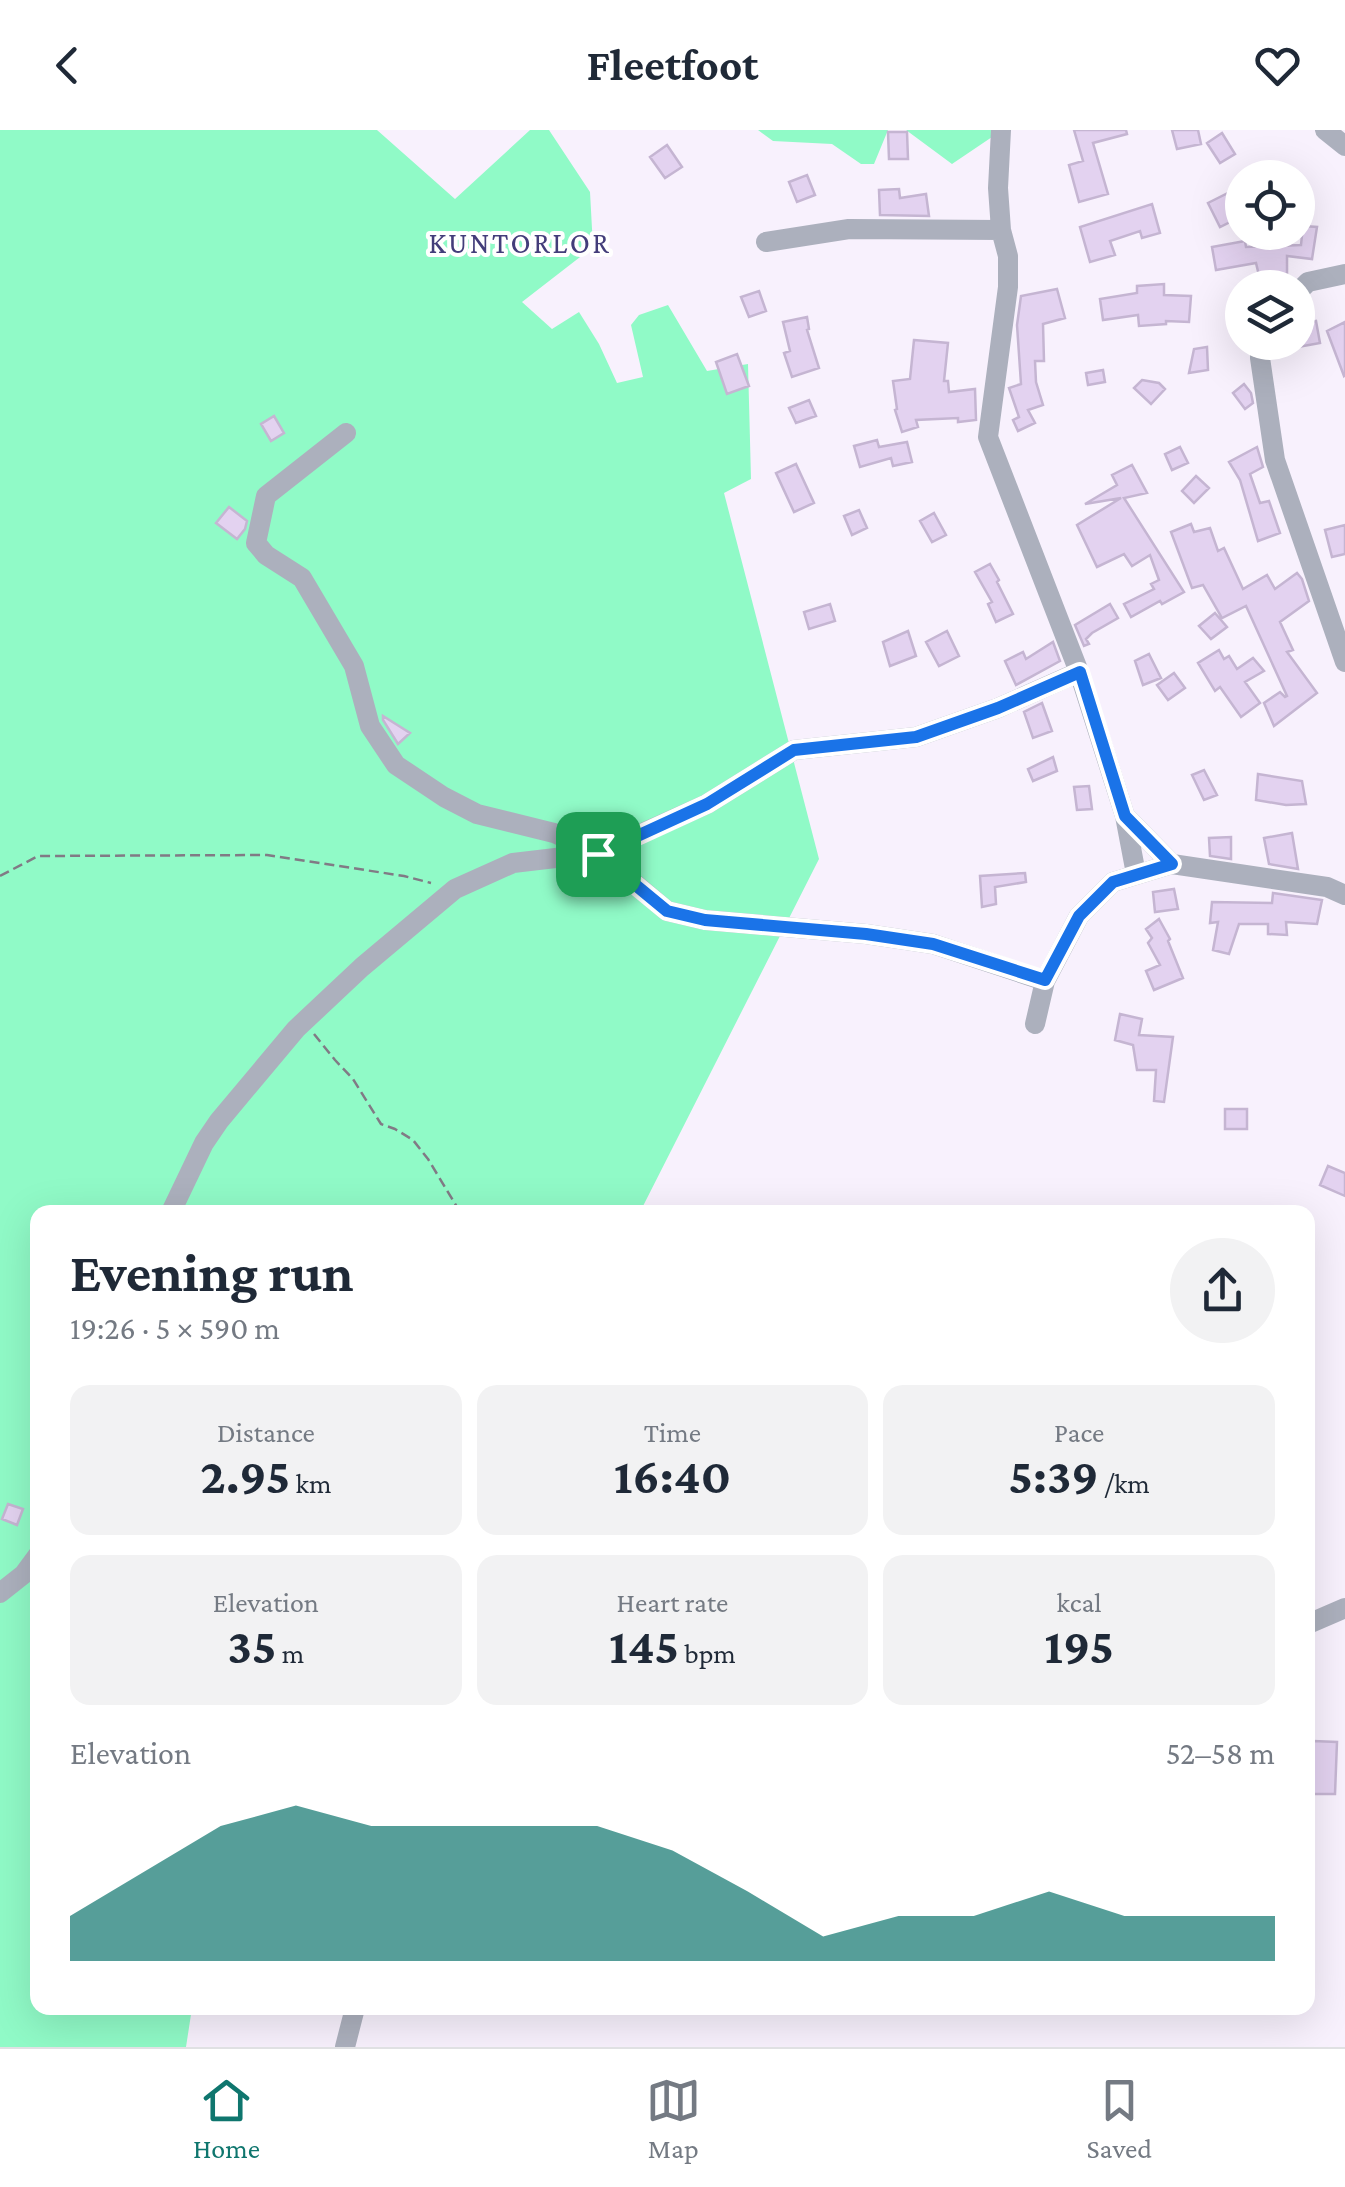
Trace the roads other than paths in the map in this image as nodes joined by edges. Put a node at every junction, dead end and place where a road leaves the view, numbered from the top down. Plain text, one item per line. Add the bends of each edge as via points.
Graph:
1 (1001, 130) edge
2 (1326, 130) edge
3 (1345, 146) edge
4 (1001, 230) junction
5 (766, 242) dead end
6 (1345, 274) edge
7 (1315, 280) edge
8 (1260, 360) edge
9 (346, 433) dead end
10 (1345, 662) edge
11 (1080, 672) junction
12 (1125, 816) junction
13 (598, 854) junction
14 (1172, 864) junction
15 (1136, 874) junction
16 (1345, 896) edge
17 (1045, 980) junction
18 (1035, 1024) dead end
19 (174, 1205) edge
20 (30, 1566) edge
21 (0, 1593) edge
22 (1345, 1608) edge
23 (1315, 1621) edge
24 (352, 2015) edge
25 (345, 2047) edge

1 - 4 street
2 - 3 street
4 - 5 street via 849,230
4 - 11 street via 1008,286 988,437
6 - 7 street
8 - 10 street via 1275,460
9 - 13 street via 266,496 256,544 302,578 354,666 370,726 396,765 477,814 554,832
11 - 12 street
11 - 13 street via 916,737 794,750 707,804
12 - 14 street
12 - 15 street
13 - 17 street via 667,911 933,944
13 - 19 street via 513,863 455,889 305,1021 219,1121
14 - 15 street
14 - 16 street via 1326,887
15 - 17 street via 1113,882 1079,916
17 - 18 street
20 - 21 street
22 - 23 street
24 - 25 street

